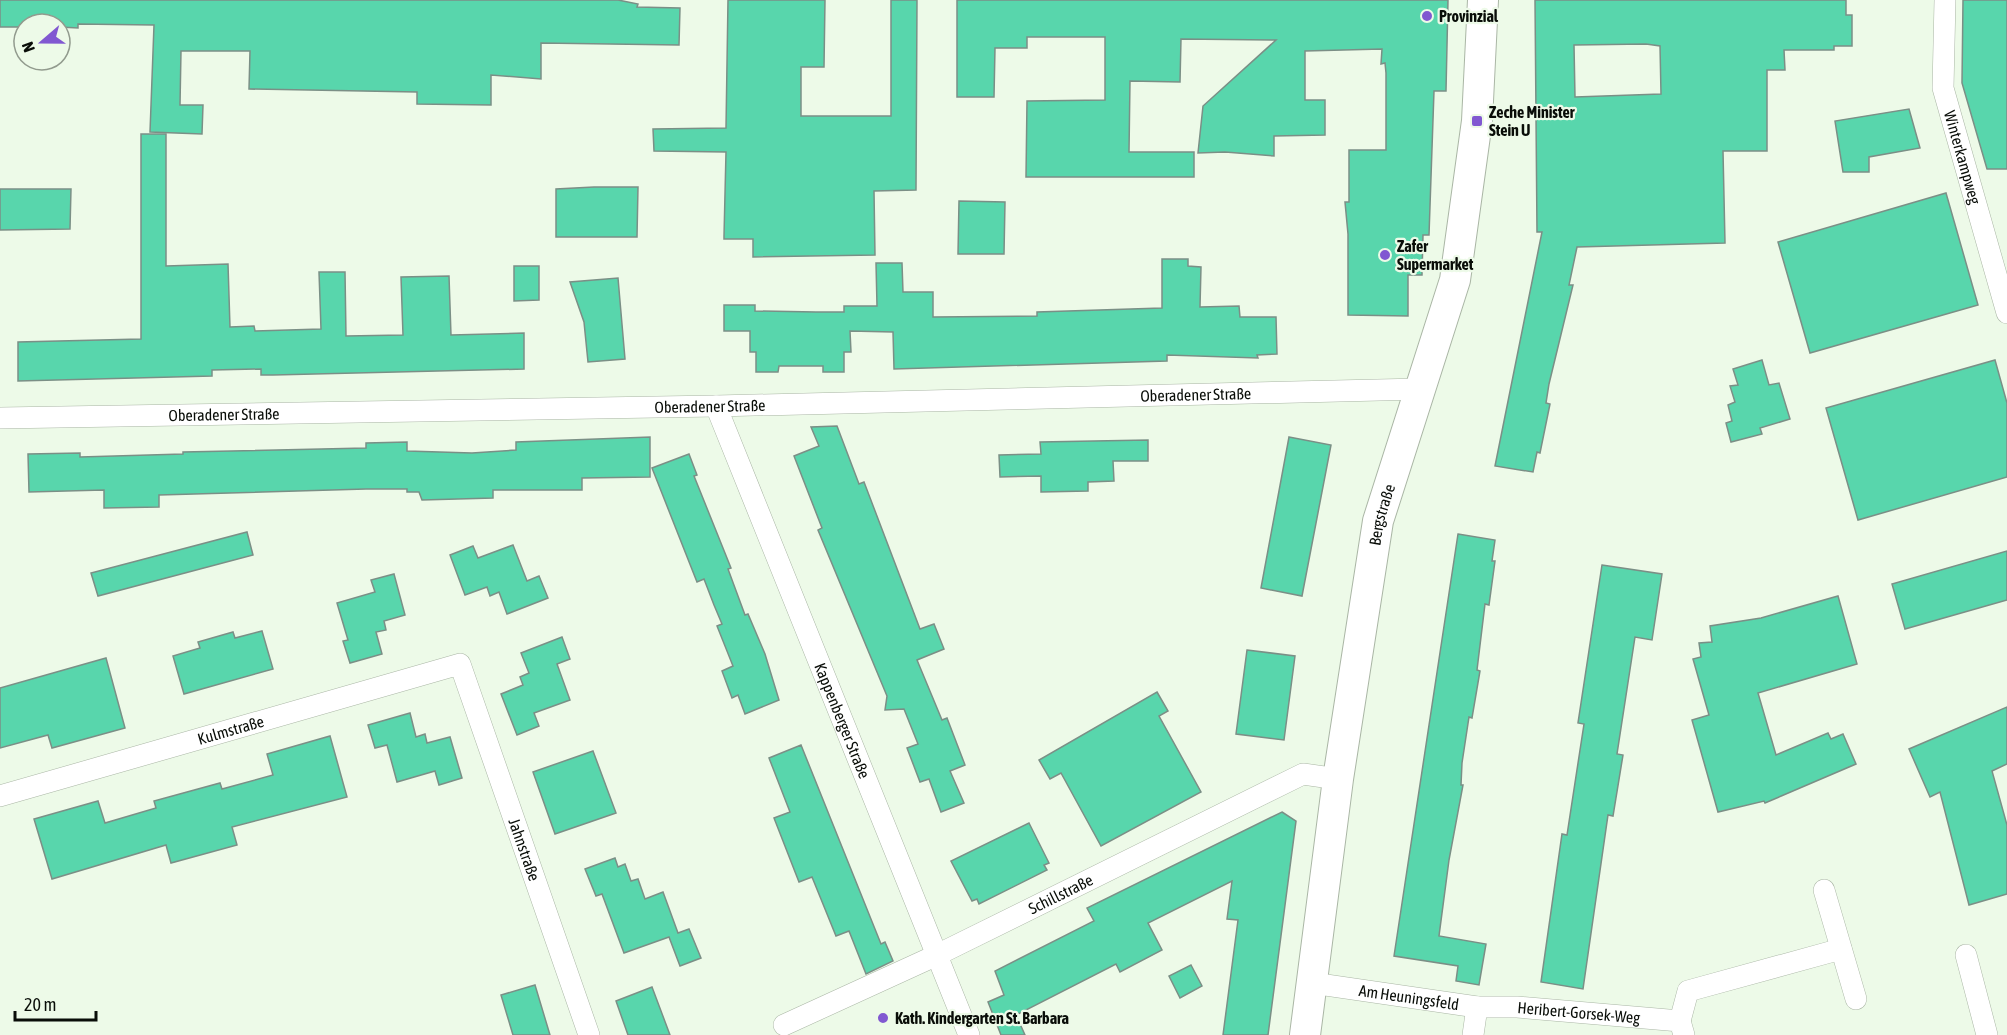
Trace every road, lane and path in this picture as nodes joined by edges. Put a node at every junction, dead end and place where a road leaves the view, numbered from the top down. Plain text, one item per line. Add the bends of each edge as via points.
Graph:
1 (1483, 0) edge
2 (1945, 0) edge
3 (2007, 313) edge
4 (1420, 389) junction
5 (716, 406) junction
6 (0, 418) edge
7 (460, 664) joint
8 (1338, 779) junction
9 (0, 796) edge
10 (1824, 890) dead end
11 (1841, 949) junction
12 (937, 955) junction
13 (1966, 955) dead end
14 (1312, 983) junction
15 (1856, 999) dead end
16 (1477, 1007) junction
17 (784, 1025) dead end
18 (1682, 1028) edge
19 (589, 1035) edge
20 (969, 1035) edge
21 (1305, 1035) edge
22 (1473, 1035) edge
23 (1988, 1035) edge

1 - 4 street, Bergstraße via 1477,121 1455,280
2 - 3 street, Winterkampweg via 1943,88
4 - 5 street, Oberadener Straße
4 - 8 street, Bergstraße via 1378,521
5 - 6 street, Oberadener Straße
5 - 12 street, Kappenberger Straße
7 - 9 street, Kulmstraße
7 - 19 street, Jahnstraße
8 - 12 street, Schillstraße via 1303,774
8 - 14 street, Bergstraße
10 - 11 street
11 - 15 street
11 - 18 street, Heribert-Gorsek-Weg via 1688,991
12 - 17 street, Schillstraße
12 - 20 street, Kappenberger Straße
13 - 23 street
14 - 16 street, Am Heuningsfeld
14 - 21 street, Bergstraße
16 - 18 street, Heribert-Gorsek-Weg via 1517,1007
16 - 22 street, Am Heuningsfeld

